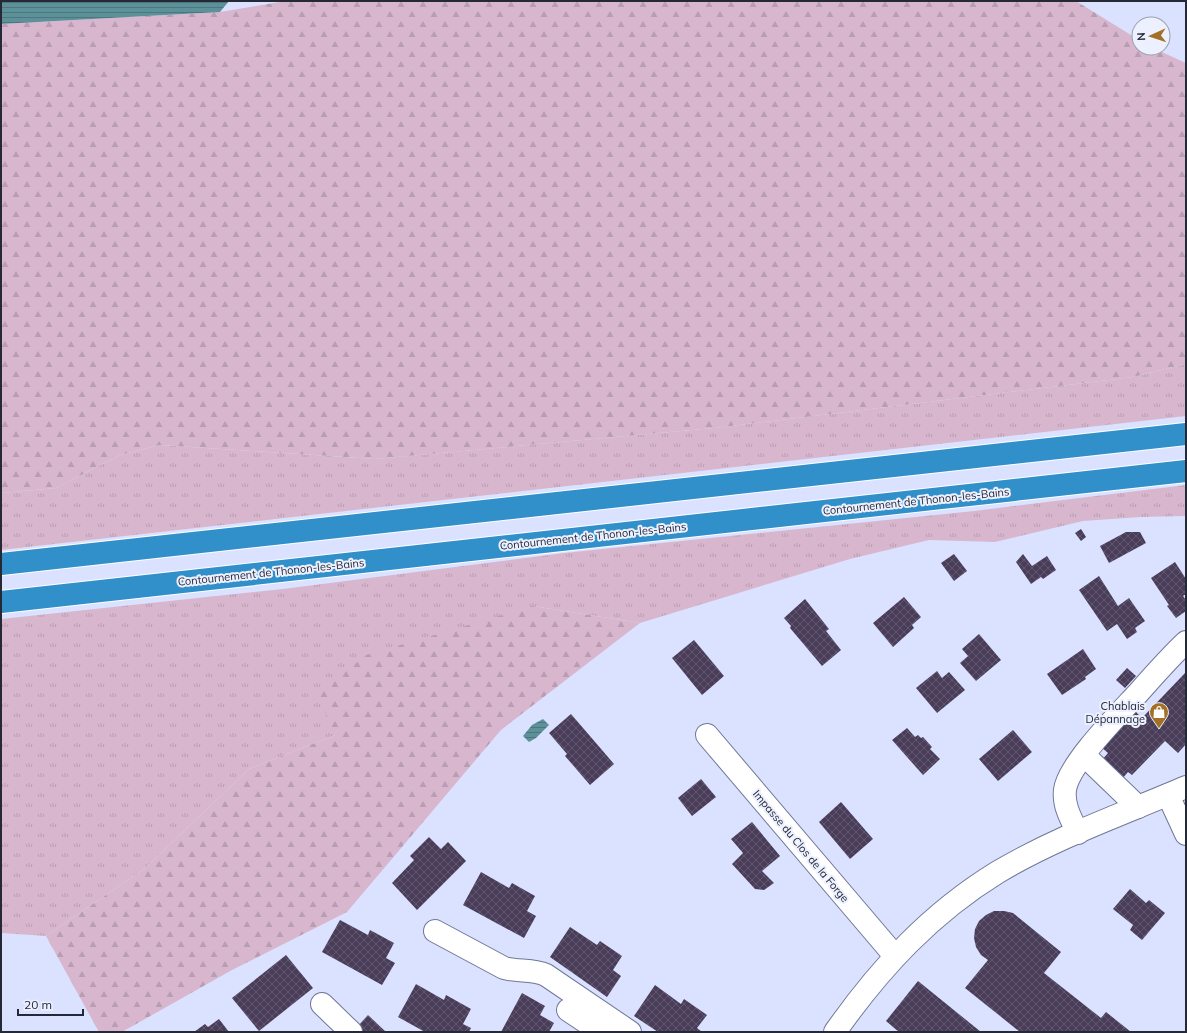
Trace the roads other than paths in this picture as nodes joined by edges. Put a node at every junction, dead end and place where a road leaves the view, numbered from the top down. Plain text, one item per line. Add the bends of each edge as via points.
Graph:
1 (1186, 434) edge
2 (1186, 471) edge
3 (1, 564) edge
4 (1, 602) edge
5 (1186, 642) edge
6 (707, 735) dead end
7 (1084, 754) junction
8 (1177, 791) edge
9 (1138, 807) junction
10 (1078, 833) junction
11 (1186, 834) edge
12 (435, 931) dead end
13 (895, 956) junction
14 (322, 1004) dead end
15 (568, 1010) dead end
16 (351, 1032) edge
17 (601, 1032) edge
18 (630, 1032) edge
19 (835, 1032) edge

1 - 3 highway
2 - 4 highway, Contournement de Thonon-les-Bains
5 - 7 street
6 - 13 street, Impasse du Clos de la Forge
7 - 9 street
7 - 10 street via 1065,788 1066,806
8 - 9 street
8 - 11 street
9 - 10 street
10 - 13 street via 1025,857 977,886 934,919
12 - 18 street via 504,968 546,975
13 - 19 street
14 - 16 street
15 - 17 street

